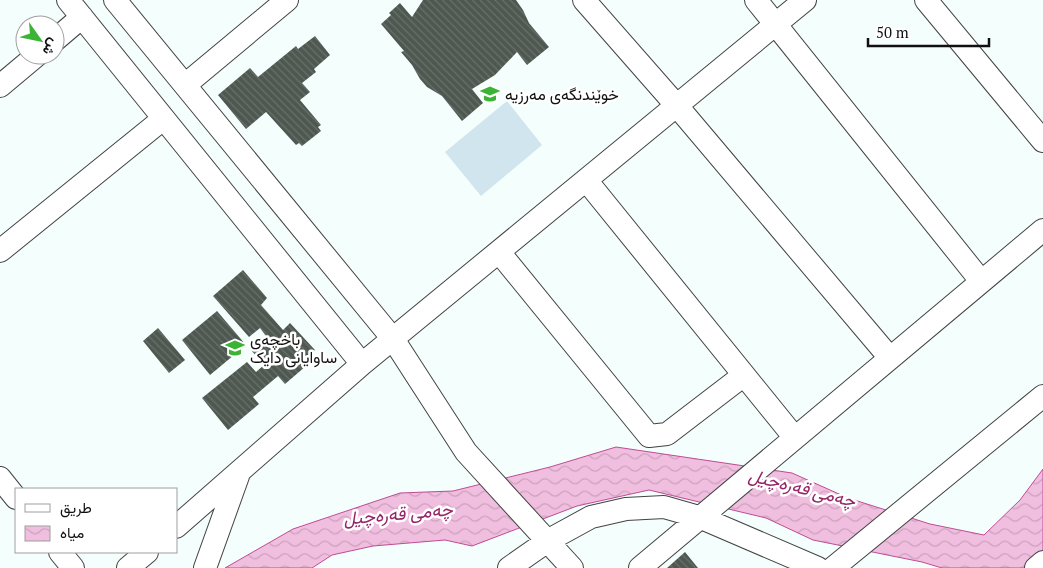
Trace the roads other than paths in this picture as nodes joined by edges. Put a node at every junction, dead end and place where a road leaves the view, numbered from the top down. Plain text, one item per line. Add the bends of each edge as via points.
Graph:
1 (68, 0) edge
2 (115, 0) edge
3 (287, 0) edge
4 (584, 0) edge
5 (756, 0) edge
6 (805, 0) edge
7 (926, 0) edge
8 (82, 17) junction
9 (776, 24) junction
10 (65, 31) edge
11 (25, 65) edge
12 (185, 85) junction
13 (0, 86) edge
14 (677, 106) junction
15 (163, 120) junction
16 (1043, 141) edge
17 (586, 180) junction
18 (1043, 230) edge
19 (0, 251) edge
20 (499, 252) junction
21 (981, 281) junction
22 (393, 339) junction
23 (890, 358) junction
24 (362, 364) junction
25 (744, 375) junction
26 (1043, 396) edge
27 (795, 438) junction
28 (239, 473) junction
29 (0, 478) edge
30 (15, 497) edge
31 (698, 518) junction
32 (178, 525) edge
33 (549, 540) junction
34 (61, 553) edge
35 (146, 553) edge
36 (1043, 562) edge
37 (73, 568) edge
38 (128, 568) edge
39 (205, 568) edge
40 (509, 568) edge
41 (572, 568) edge
42 (640, 568) edge
43 (818, 568) edge
44 (833, 568) edge
45 (1036, 568) edge

1 - 8 street
2 - 12 street
3 - 12 street
4 - 14 street
5 - 9 street
6 - 9 street
7 - 16 street
8 - 10 street
8 - 15 street
9 - 14 street
9 - 21 street
11 - 13 street
12 - 22 street
14 - 17 street
14 - 23 street
15 - 19 street
15 - 24 street
17 - 20 street
17 - 25 street
18 - 21 street
20 - 22 street
20 - 25 street via 649,436 667,434
21 - 23 street
22 - 24 street
22 - 33 street via 466,452
23 - 27 street
24 - 28 street
25 - 27 street
26 - 44 street
27 - 31 street
28 - 32 street
28 - 39 street
29 - 30 street
31 - 33 street via 664,508 626,509 591,517
31 - 42 street
31 - 43 street
33 - 40 street
33 - 41 street
34 - 37 street
35 - 38 street
36 - 45 street

